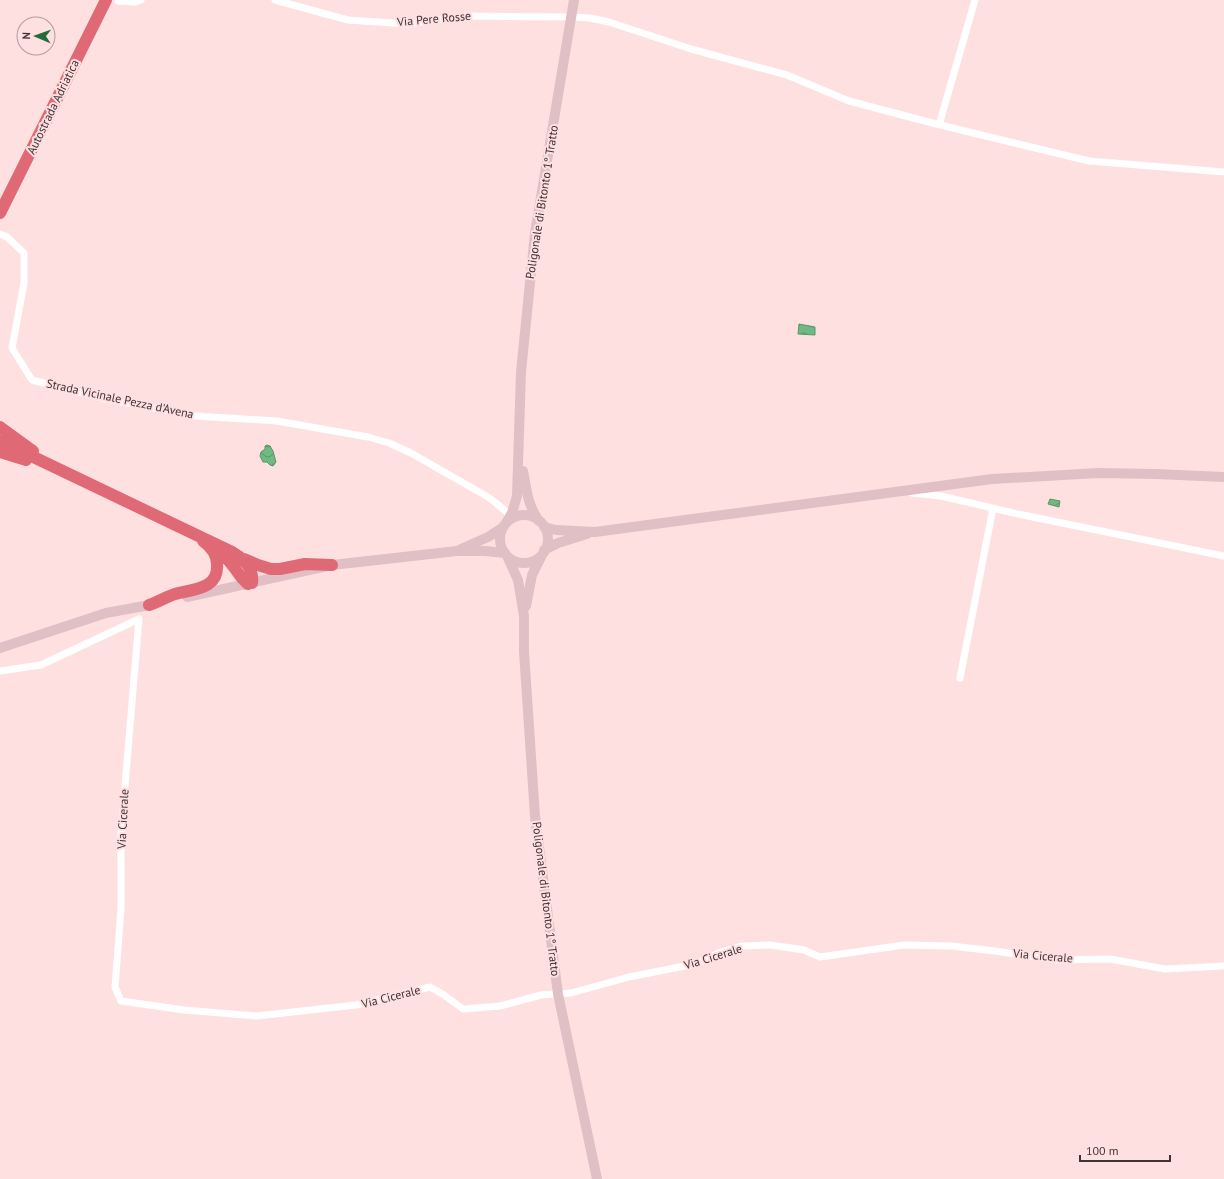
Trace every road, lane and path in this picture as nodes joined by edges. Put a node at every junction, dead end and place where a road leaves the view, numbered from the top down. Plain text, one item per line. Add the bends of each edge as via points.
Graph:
1 (97, 0) edge
2 (141, 0) edge
3 (275, 0) edge
4 (574, 0) edge
5 (975, 0) edge
6 (112, 1) edge
7 (571, 16) junction
8 (938, 125) junction
9 (1224, 172) edge
10 (0, 198) edge
11 (0, 214) edge
12 (0, 234) edge
13 (0, 427) edge
14 (0, 441) edge
15 (0, 452) edge
16 (520, 453) junction
17 (56, 468) junction
18 (1224, 477) edge
19 (898, 492) junction
20 (993, 508) junction
21 (506, 522) junction
22 (542, 524) junction
23 (595, 532) junction
24 (196, 536) junction
25 (208, 545) junction
26 (457, 551) junction
27 (543, 552) junction
28 (506, 555) junction
29 (238, 556) junction
30 (1224, 556) edge
31 (332, 565) junction
32 (250, 584) junction
33 (149, 605) junction
34 (524, 616) junction
35 (0, 648) edge
36 (0, 671) edge
37 (960, 678) dead end
38 (1224, 966) edge
39 (558, 994) junction
40 (597, 1179) edge

1 - 10 highway, Autostrada Adriatica
2 - 6 street
3 - 7 street, Via Pere Rosse via 348,20 408,24 466,16
4 - 7 main road, Poligonale di Bitonto 1° Tratto
5 - 8 street
6 - 11 highway, Autostrada Adriatica
7 - 8 street, Via Pere Rosse via 609,22 691,49 787,75 849,101
7 - 16 main road, Poligonale di Bitonto 1° Tratto via 535,233 521,372
8 - 9 street, Via Pere Rosse via 1089,160
12 - 21 street, Strada Vicinale Pezza d'Avena via 24,253 24,283 12,348 32,380 106,399 195,416 277,421 378,440 411,453 488,497 496,503
13 - 17 highway
14 - 17 highway
15 - 17 highway
16 - 21 main road via 518,496
16 - 22 main road via 529,503
17 - 24 highway
18 - 19 main road via 1055,475 992,479
19 - 20 street via 941,496
19 - 23 main road
20 - 30 street
20 - 37 street
21 - 22 main road via 519,516 526,516 533,517
21 - 26 main road via 488,537
21 - 28 main road via 500,542
22 - 23 main road via 556,530
22 - 27 main road via 547,538
23 - 27 main road via 558,543
24 - 25 highway
24 - 29 highway
25 - 32 highway via 226,558 243,581
25 - 33 highway via 217,564 216,575 211,582 203,588 174,594
26 - 28 main road via 485,551
26 - 31 main road
27 - 28 main road via 533,561 522,563
27 - 34 main road via 532,576
28 - 34 main road via 518,580
29 - 31 highway via 271,569 305,564
29 - 32 highway via 251,570 253,575
31 - 32 main road
32 - 33 main road
33 - 35 main road via 106,613
34 - 39 main road, Poligonale di Bitonto 1° Tratto via 535,816
36 - 39 street, Via Cicerale via 41,665 139,619 122,834 121,909 115,987 121,1001 184,1010 257,1016 356,1005 430,987 463,1009 500,1006 542,995
38 - 39 street, Via Cicerale via 1165,969 1110,959 1056,960 966,948 904,945 820,957 804,950 770,945 741,946 695,964 572,993
39 - 40 main road, Poligonale di Bitonto 1° Tratto

